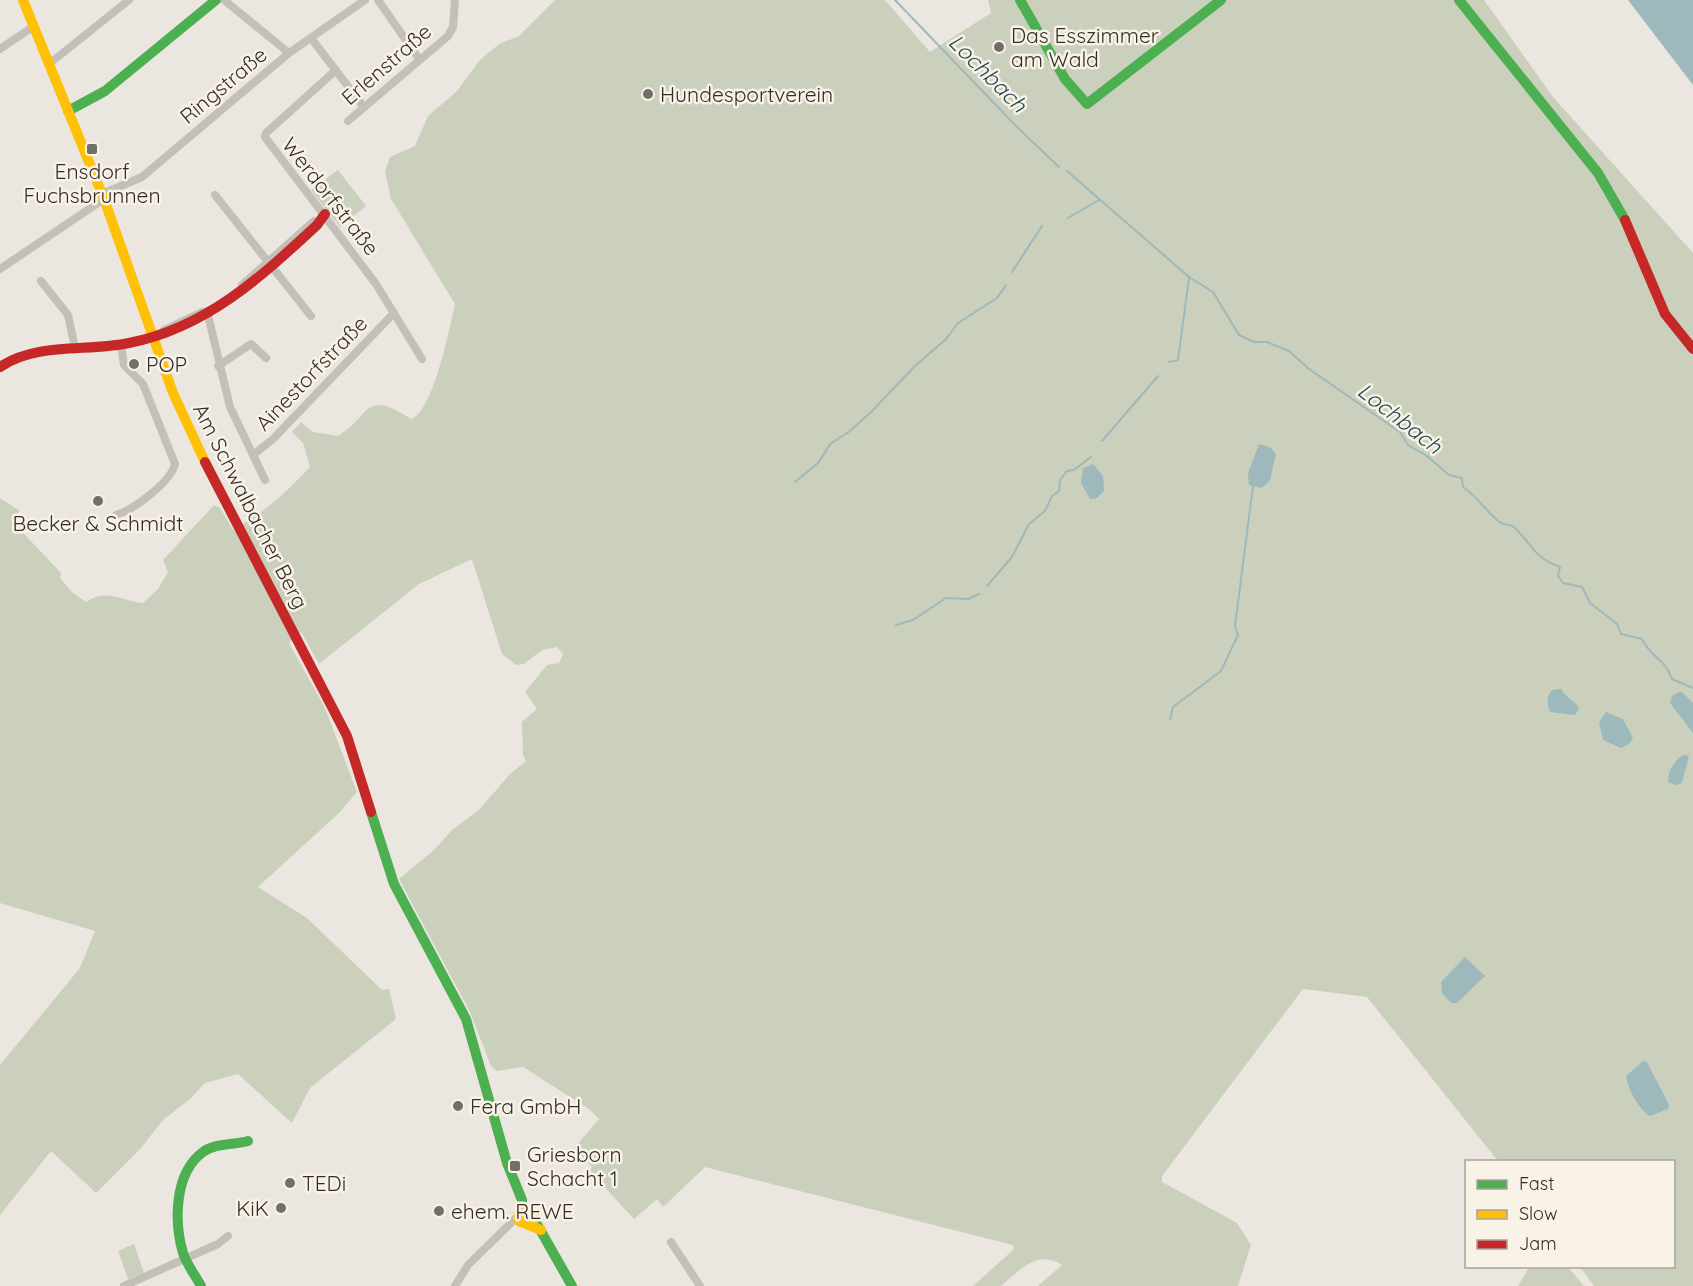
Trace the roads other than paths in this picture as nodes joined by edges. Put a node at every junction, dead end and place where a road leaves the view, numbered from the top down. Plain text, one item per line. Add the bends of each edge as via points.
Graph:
1 (23, 0) edge
2 (112, 0) edge
3 (129, 0) edge
4 (216, 0) edge
5 (224, 0) edge
6 (378, 0) edge
7 (455, 0) edge
8 (1020, 0) edge
9 (1221, 0) edge
10 (1459, 0) edge
11 (361, 1) edge
12 (117, 10) junction
13 (34, 26) junction
14 (311, 38) junction
15 (0, 49) edge
16 (289, 52) junction
17 (420, 59) junction
18 (49, 64) junction
19 (336, 70) junction
20 (363, 106) junction
21 (68, 111) junction
22 (348, 121) dead end
23 (215, 195) dead end
24 (103, 196) junction
25 (325, 214) junction
26 (271, 264) junction
27 (0, 269) edge
28 (42, 281) dead end
29 (207, 312) junction
30 (394, 313) junction
31 (311, 316) dead end
32 (152, 336) junction
33 (121, 345) junction
34 (75, 348) junction
35 (1693, 349) edge
36 (266, 358) dead end
37 (422, 359) dead end
38 (218, 366) junction
39 (0, 367) edge
40 (253, 455) junction
41 (265, 480) dead end
42 (116, 515) dead end
43 (248, 1141) dead end
44 (525, 1217) junction
45 (228, 1236) dead end
46 (671, 1242) dead end
47 (186, 1259) junction
48 (137, 1283) edge
49 (124, 1286) edge
50 (201, 1286) edge
51 (455, 1286) edge
52 (572, 1286) edge
53 (700, 1286) edge

1 - 13 street, Am Schwalbacher Berg
2 - 12 street
3 - 12 street
4 - 21 street via 105,91
5 - 16 street
6 - 17 street
7 - 17 street, Erlenstraße via 451,32
8 - 9 street via 1065,79 1087,104
10 - 35 street via 1611,192 1659,307
11 - 14 street, Ringstraße
12 - 18 street
13 - 15 street
13 - 18 street, Am Schwalbacher Berg
14 - 16 street, Ringstraße
14 - 19 street
16 - 24 street, Ringstraße via 142,177
17 - 20 street, Erlenstraße
18 - 21 street, Am Schwalbacher Berg
19 - 20 street
19 - 25 street, Werdorfstraße via 265,138
20 - 22 street, Erlenstraße
21 - 24 street, Am Schwalbacher Berg
23 - 26 street
24 - 27 street, Ringstraße
24 - 32 street, Am Schwalbacher Berg
25 - 26 street
25 - 30 street, Werdorfstraße
26 - 29 street via 233,300
26 - 31 street
28 - 34 street via 68,315
29 - 32 street
29 - 38 street
30 - 37 street, Werdorfstraße
30 - 40 street, Ainestorfstraße
32 - 33 street
32 - 44 street, Am Schwalbacher Berg via 208,469 347,736 394,884 466,1019
33 - 34 street
33 - 42 street via 124,365 143,384 175,464 170,476 129,512
34 - 39 street via 26,354
36 - 38 street via 251,344
38 - 40 street via 230,407
40 - 41 street
43 - 47 street via 212,1147 187,1168 180,1204
44 - 51 street via 498,1234 463,1271
44 - 52 street via 542,1231
45 - 47 street
46 - 53 street
47 - 48 street
47 - 50 street
48 - 49 street

